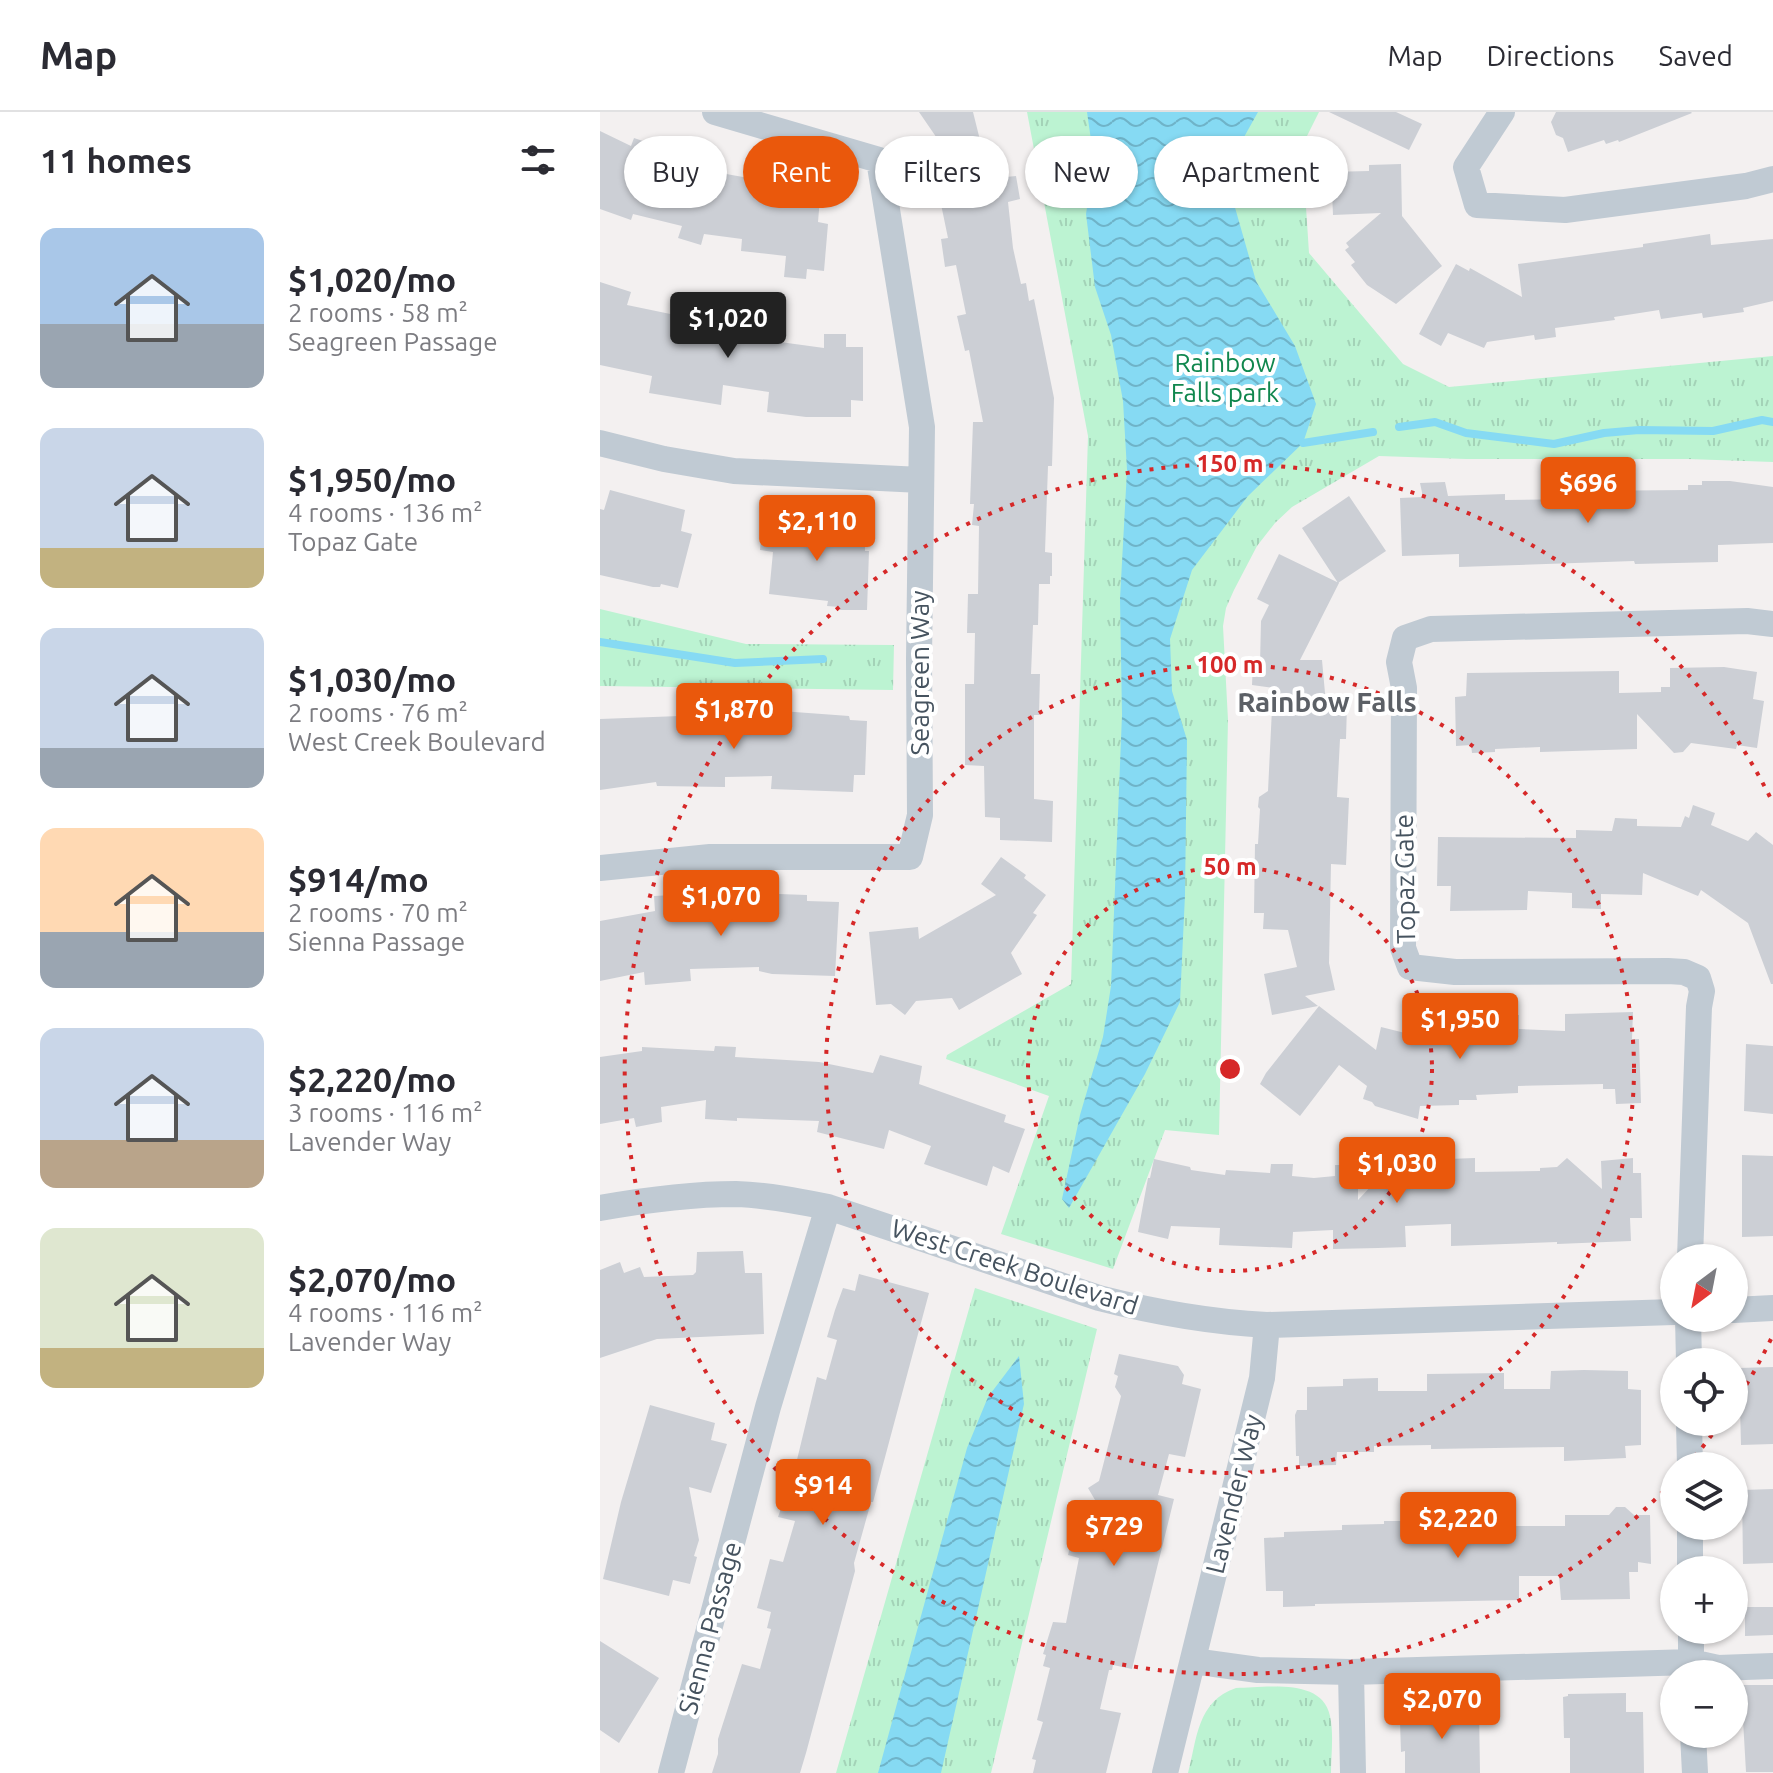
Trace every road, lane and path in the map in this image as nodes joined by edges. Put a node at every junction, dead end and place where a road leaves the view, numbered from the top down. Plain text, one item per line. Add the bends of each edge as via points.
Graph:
1 (715, 112) edge
2 (1502, 112) edge
3 (1773, 179) edge
4 (600, 443) edge
5 (921, 480) junction
6 (1773, 624) edge
7 (600, 868) edge
8 (828, 1207) junction
9 (600, 1208) edge
10 (1691, 1244) edge
11 (1773, 1308) edge
12 (1748, 1309) edge
13 (1660, 1312) edge
14 (1267, 1325) junction
15 (1193, 1661) junction
16 (1773, 1666) edge
17 (1748, 1667) edge
18 (1660, 1668) edge
19 (1351, 1672) junction
20 (1694, 1748) edge
21 (671, 1773) edge
22 (1165, 1773) edge
23 (1353, 1773) edge
24 (1695, 1773) edge

1 - 5 street, Seagreen Way via 879,160 922,427
2 - 3 street via 1466,167 1477,205 1565,210
4 - 5 street via 734,471
5 - 7 street, Seagreen Way via 920,815 910,857 710,857
6 - 10 street, Topaz Gate via 1431,629 1405,638 1399,662 1404,688 1403,948 1410,967 1455,972 1668,971 1698,978 1702,991
8 - 9 street, West Creek Boulevard via 738,1194
8 - 14 street, West Creek Boulevard via 1099,1298 1212,1321
8 - 21 street, Sienna Passage via 768,1407
11 - 12 street
13 - 14 street, West Creek Boulevard
14 - 15 street, Lavender Way via 1262,1378
15 - 19 street via 1247,1669
15 - 22 street, Lavender Way
16 - 17 street
18 - 19 street
19 - 23 street
20 - 24 street

